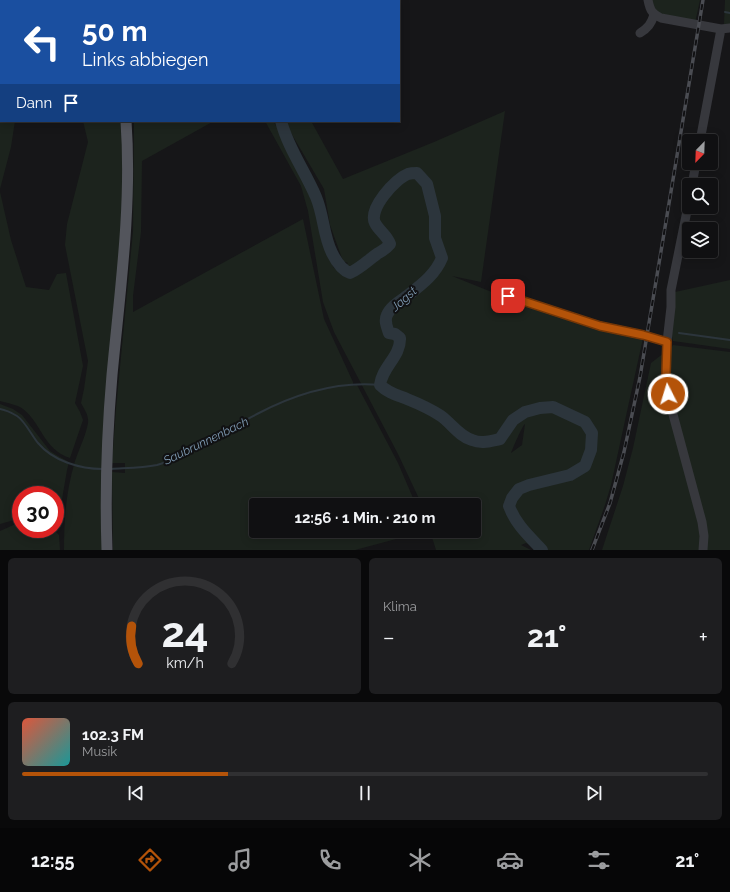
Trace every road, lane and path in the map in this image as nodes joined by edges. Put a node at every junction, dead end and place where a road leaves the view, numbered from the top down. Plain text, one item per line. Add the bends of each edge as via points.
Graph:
1 (648, 0) edge
2 (654, 15) junction
3 (726, 29) edge
4 (640, 33) dead end
5 (126, 122) edge
6 (702, 134) edge
7 (686, 214) edge
8 (508, 296) dead end
9 (667, 342) junction
10 (107, 550) edge
11 (703, 550) edge

1 - 2 street
2 - 3 street
2 - 4 street via 651,23
3 - 6 street
5 - 10 main road via 126,234 112,376 106,479
7 - 9 street via 671,290
8 - 9 street via 600,326
9 - 11 street via 668,394 702,522

